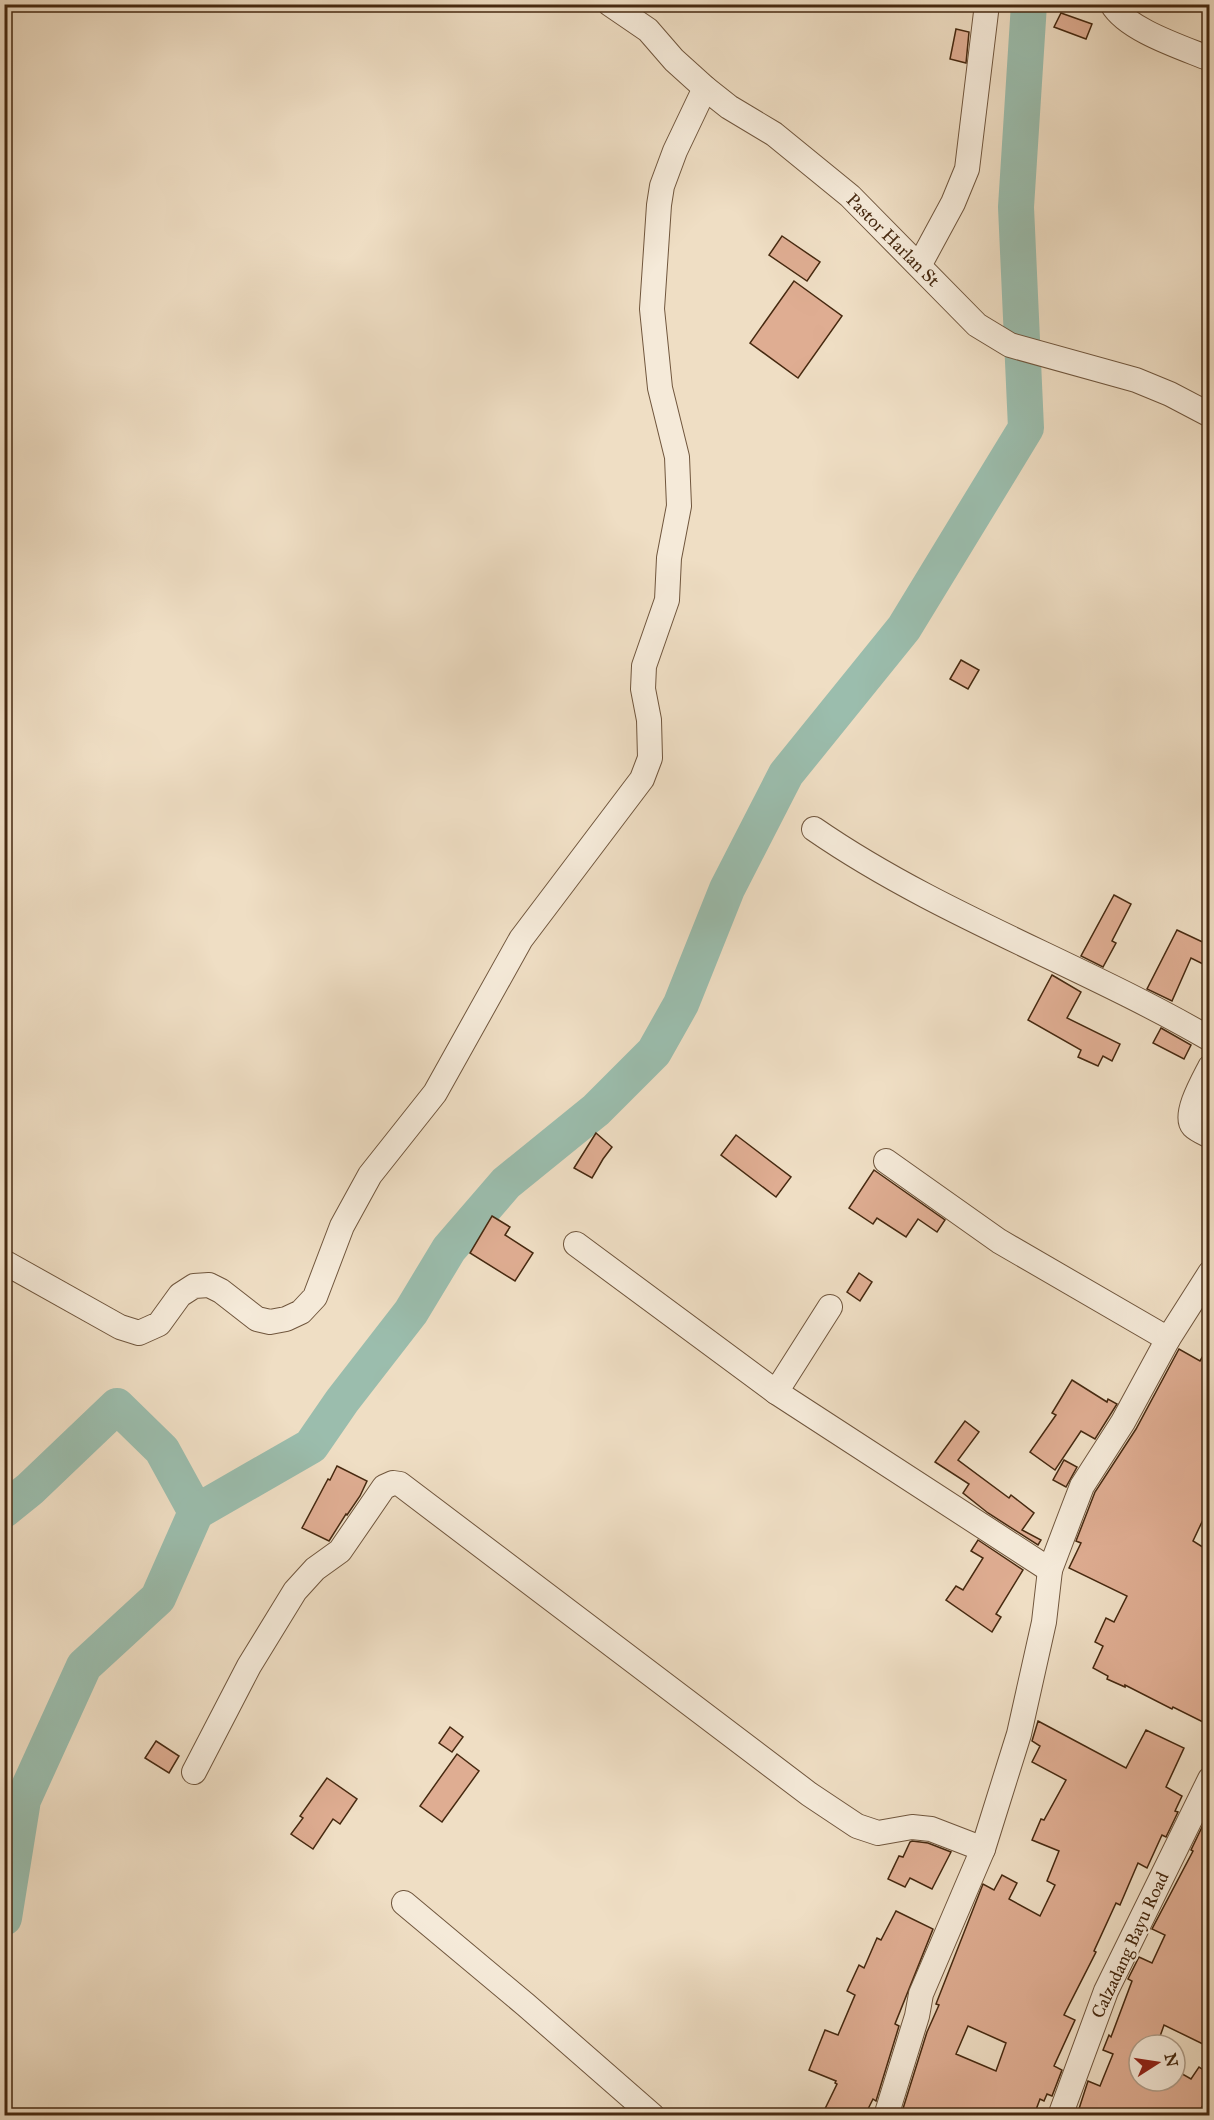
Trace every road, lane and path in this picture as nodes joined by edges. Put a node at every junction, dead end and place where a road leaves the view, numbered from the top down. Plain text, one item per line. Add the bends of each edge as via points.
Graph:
1 (610, 4) edge
2 (987, 4) edge
3 (1112, 4) edge
4 (1209, 59) edge
5 (705, 88) junction
6 (920, 264) junction
7 (1209, 415) edge
8 (814, 829) dead end
9 (1209, 1039) edge
10 (1209, 1067) edge
11 (1209, 1136) edge
12 (886, 1161) dead end
13 (576, 1244) dead end
14 (4, 1262) edge
15 (1209, 1273) edge
16 (830, 1307) dead end
17 (1168, 1339) junction
18 (776, 1392) junction
19 (1050, 1570) junction
20 (194, 1772) dead end
21 (1209, 1779) edge
22 (983, 1849) junction
23 (404, 1904) dead end
24 (653, 2115) edge
25 (886, 2115) edge
26 (1060, 2115) edge

1 - 5 street, Pastor Harlan St via 648,30
2 - 6 street via 967,169
3 - 4 street via 1133,26
5 - 6 street, Pastor Harlan St via 774,135 850,196
5 - 14 street via 675,151 659,205 652,309 660,388 677,457 679,506 669,558 667,600 644,666 650,758 642,779 521,939 435,1093 370,1175 342,1226 315,1297 301,1312 270,1322 256,1319 221,1291 209,1285 194,1286 180,1295 159,1324 139,1334
6 - 7 street, Pastor Harlan St via 977,325 1010,345 1136,380
8 - 9 street via 937,901
10 - 11 street via 1190,1112 1193,1127
12 - 17 street via 999,1241
13 - 18 street
15 - 17 street
16 - 18 street
17 - 19 street via 1123,1422 1082,1486
18 - 19 street
19 - 22 street via 1044,1622 1019,1734
20 - 22 street via 249,1666 295,1591 315,1569 340,1551 384,1486 393,1483 400,1484 856,1826 878,1833 912,1827 931,1829
21 - 26 street, Calzadang Bayu Road via 1106,1991
22 - 25 street via 921,1994
23 - 24 street

